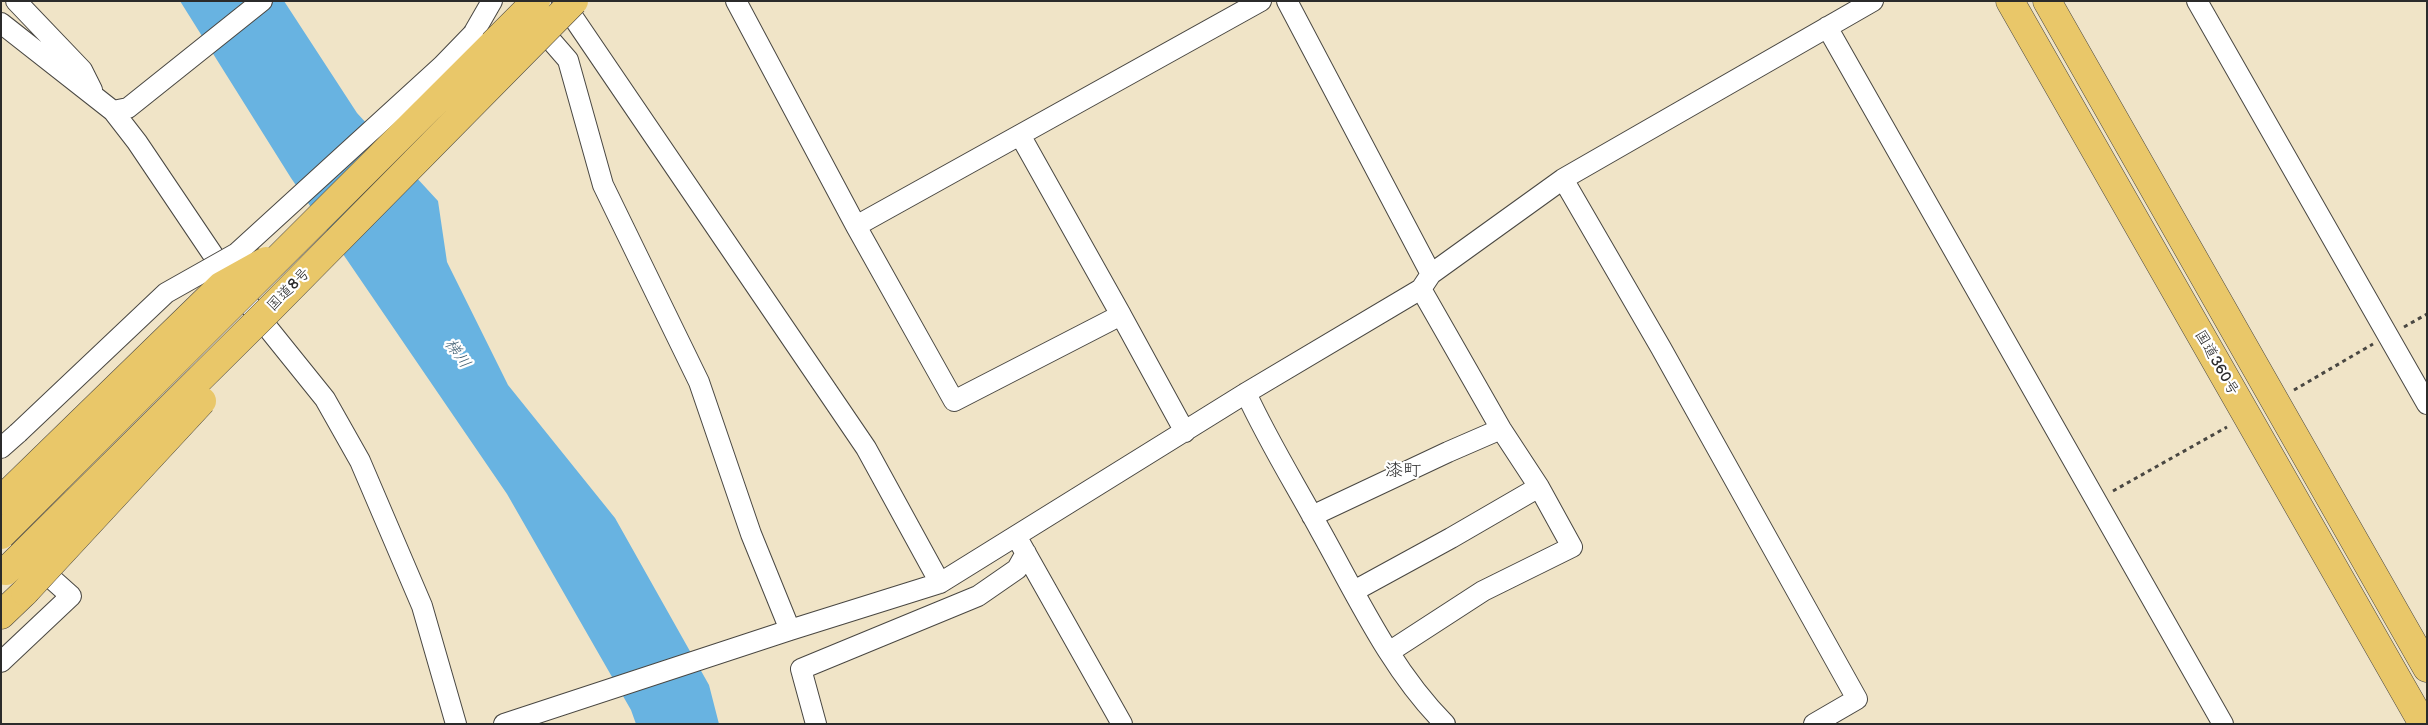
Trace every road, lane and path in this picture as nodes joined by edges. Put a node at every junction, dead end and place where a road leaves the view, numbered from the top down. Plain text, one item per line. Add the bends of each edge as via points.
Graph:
1 (16, 1) edge
2 (262, 1) edge
3 (492, 1) edge
4 (517, 1) edge
5 (536, 1) edge
6 (562, 1) edge
7 (574, 1) edge
8 (736, 1) edge
9 (1261, 1) edge
10 (1287, 1) edge
11 (1872, 1) edge
12 (2010, 1) edge
13 (2047, 1) edge
14 (2196, 1) edge
15 (1, 23) edge
16 (1827, 27) junction
17 (95, 97) junction
18 (120, 110) junction
19 (1020, 135) junction
20 (1563, 179) junction
21 (856, 226) junction
22 (291, 247) junction
23 (319, 260) junction
24 (1426, 281) junction
25 (2427, 314) edge
26 (1121, 315) junction
27 (2388, 336) junction
28 (2291, 392) dead end
29 (1246, 393) junction
30 (2427, 404) edge
31 (2228, 427) dead end
32 (1502, 429) junction
33 (1184, 432) junction
34 (1, 448) edge
35 (1539, 487) junction
36 (1, 500) edge
37 (2097, 500) junction
38 (1312, 516) junction
39 (1, 534) edge
40 (1016, 535) junction
41 (1026, 553) junction
42 (4, 573) edge
43 (52, 578) dead end
44 (940, 583) junction
45 (1354, 591) junction
46 (1, 615) edge
47 (782, 633) junction
48 (1390, 652) junction
49 (1, 662) edge
50 (2427, 668) edge
51 (456, 724) edge
52 (504, 724) edge
53 (816, 724) edge
54 (1122, 724) edge
55 (1445, 724) edge
56 (1814, 724) edge
57 (2223, 724) edge
58 (2423, 724) edge

1 - 17 street via 82,70
2 - 18 street
3 - 34 street, bridge via 473,34 442,66 237,253 166,294
4 - 47 street via 568,60 603,185 699,382
5 - 22 highway, 国道8号, bridge
6 - 44 street via 866,448
7 - 23 highway, 国道8号, bridge
8 - 21 street
9 - 19 street
10 - 24 street
11 - 16 street
12 - 58 highway, 国道360号
13 - 50 highway
14 - 27 street
15 - 17 street
16 - 20 street
16 - 37 street
17 - 18 street
18 - 51 street via 137,142 234,286 325,399 356,454 422,606
19 - 21 street
19 - 26 street
20 - 24 street
20 - 56 street via 1857,699
21 - 26 street via 954,401
22 - 36 highway, bridge via 221,286
22 - 39 highway, 国道8号, bridge
23 - 42 highway, 国道8号, bridge
23 - 46 highway, bridge via 196,408
24 - 29 street
24 - 32 street
25 - 27 path
26 - 33 street
27 - 28 path
27 - 30 street
29 - 33 street
29 - 38 street via 1266,436
31 - 37 path
32 - 35 street
32 - 38 street
33 - 40 street
35 - 45 street
35 - 48 street via 1572,547 1483,592
37 - 57 street
38 - 45 street
40 - 41 street
40 - 44 street
41 - 53 street via 1017,569 978,596 801,668
41 - 54 street
43 - 49 street via 71,596
44 - 47 street
45 - 48 street
47 - 52 street
48 - 55 street

